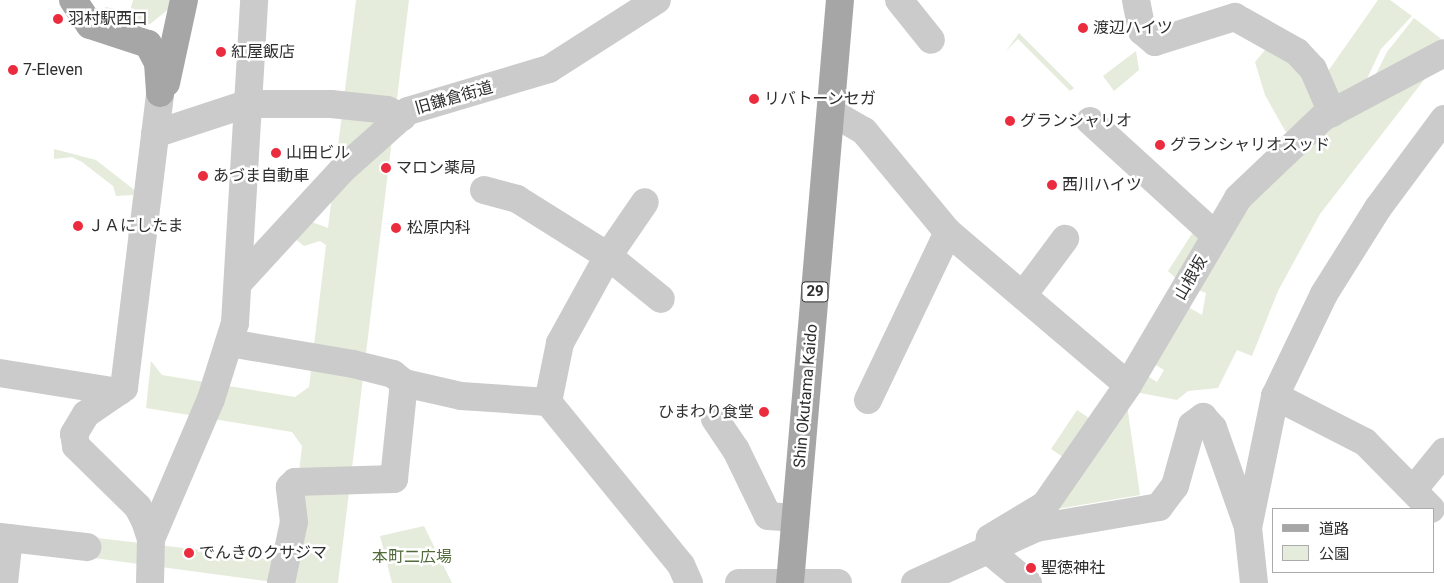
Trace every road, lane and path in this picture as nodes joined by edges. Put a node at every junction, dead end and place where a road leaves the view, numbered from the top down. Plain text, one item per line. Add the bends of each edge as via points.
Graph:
1 (73, 0) edge
2 (254, 0) edge
3 (656, 0) edge
4 (840, 0) edge
5 (899, 0) edge
6 (1136, 0) edge
7 (183, 5) edge
8 (131, 37) junction
9 (931, 40) dead end
10 (1444, 53) edge
11 (160, 93) junction
12 (246, 104) junction
13 (831, 112) junction
14 (1332, 113) junction
15 (402, 117) junction
16 (1090, 120) dead end
17 (1442, 127) edge
18 (154, 134) junction
19 (505, 188) dead end
20 (644, 202) dead end
21 (948, 232) junction
22 (1215, 235) junction
23 (1065, 239) dead end
24 (608, 256) junction
25 (240, 281) junction
26 (1024, 294) junction
27 (661, 299) dead end
28 (230, 343) junction
29 (0, 373) edge
30 (404, 383) junction
31 (1128, 385) junction
32 (118, 392) junction
33 (1275, 396) junction
34 (868, 400) dead end
35 (548, 402) junction
36 (715, 420) dead end
37 (1444, 452) edge
38 (1426, 503) edge
39 (1434, 512) edge
40 (795, 518) junction
41 (1444, 524) edge
42 (1248, 528) junction
43 (5, 537) edge
44 (151, 539) junction
45 (87, 547) dead end
46 (988, 550) junction
47 (790, 582) edge
48 (4, 583) edge
49 (150, 583) edge
50 (281, 583) edge
51 (689, 583) edge
52 (739, 583) edge
53 (838, 583) edge
54 (915, 583) edge
55 (1028, 583) edge
56 (1254, 583) edge

1 - 8 main road via 90,25
2 - 12 street
3 - 15 street, 旧鎌倉街道 via 549,69 415,108
4 - 13 main road, Shin Okutama Kaido / 29
5 - 9 street
6 - 14 street via 1142,30 1156,42 1235,16 1242,20 1297,52 1313,69
7 - 8 main road via 161,27
7 - 11 main road via 166,83
8 - 11 main road via 148,44 156,56
10 - 14 street, 山根坂
11 - 18 street
12 - 15 street via 331,104 386,110
12 - 18 street
12 - 25 street
13 - 21 street via 864,131
13 - 40 main road, Shin Okutama Kaido / 29
14 - 22 street, 山根坂 via 1290,144 1254,178
15 - 25 street, 旧鎌倉街道 via 343,169
16 - 22 street via 1136,177
17 - 33 street via 1324,294
18 - 32 street via 124,388
19 - 24 street
20 - 24 street
21 - 26 street
21 - 34 street
22 - 31 street, 山根坂
23 - 26 street
24 - 27 street
24 - 35 street via 558,348 554,389
25 - 28 street
26 - 31 street
28 - 30 street via 353,364 394,374
28 - 44 street via 211,400
29 - 32 street
30 - 35 street via 461,396
30 - 50 street via 394,479 295,482 290,487 294,522
31 - 46 street, 山根坂 via 1045,505 998,531 990,538
32 - 44 street via 78,423 76,446 138,507
33 - 38 street via 1365,442
33 - 42 street
35 - 51 street via 681,565
36 - 40 street via 736,450 768,516
37 - 38 street
39 - 41 street
40 - 47 main road, Shin Okutama Kaido / 29
42 - 46 street via 1213,428 1203,417 1192,425 1175,486 1159,507 1036,528
42 - 56 street
43 - 45 street
43 - 48 street
44 - 49 street
46 - 54 street
46 - 55 street
47 - 52 street
47 - 53 street

